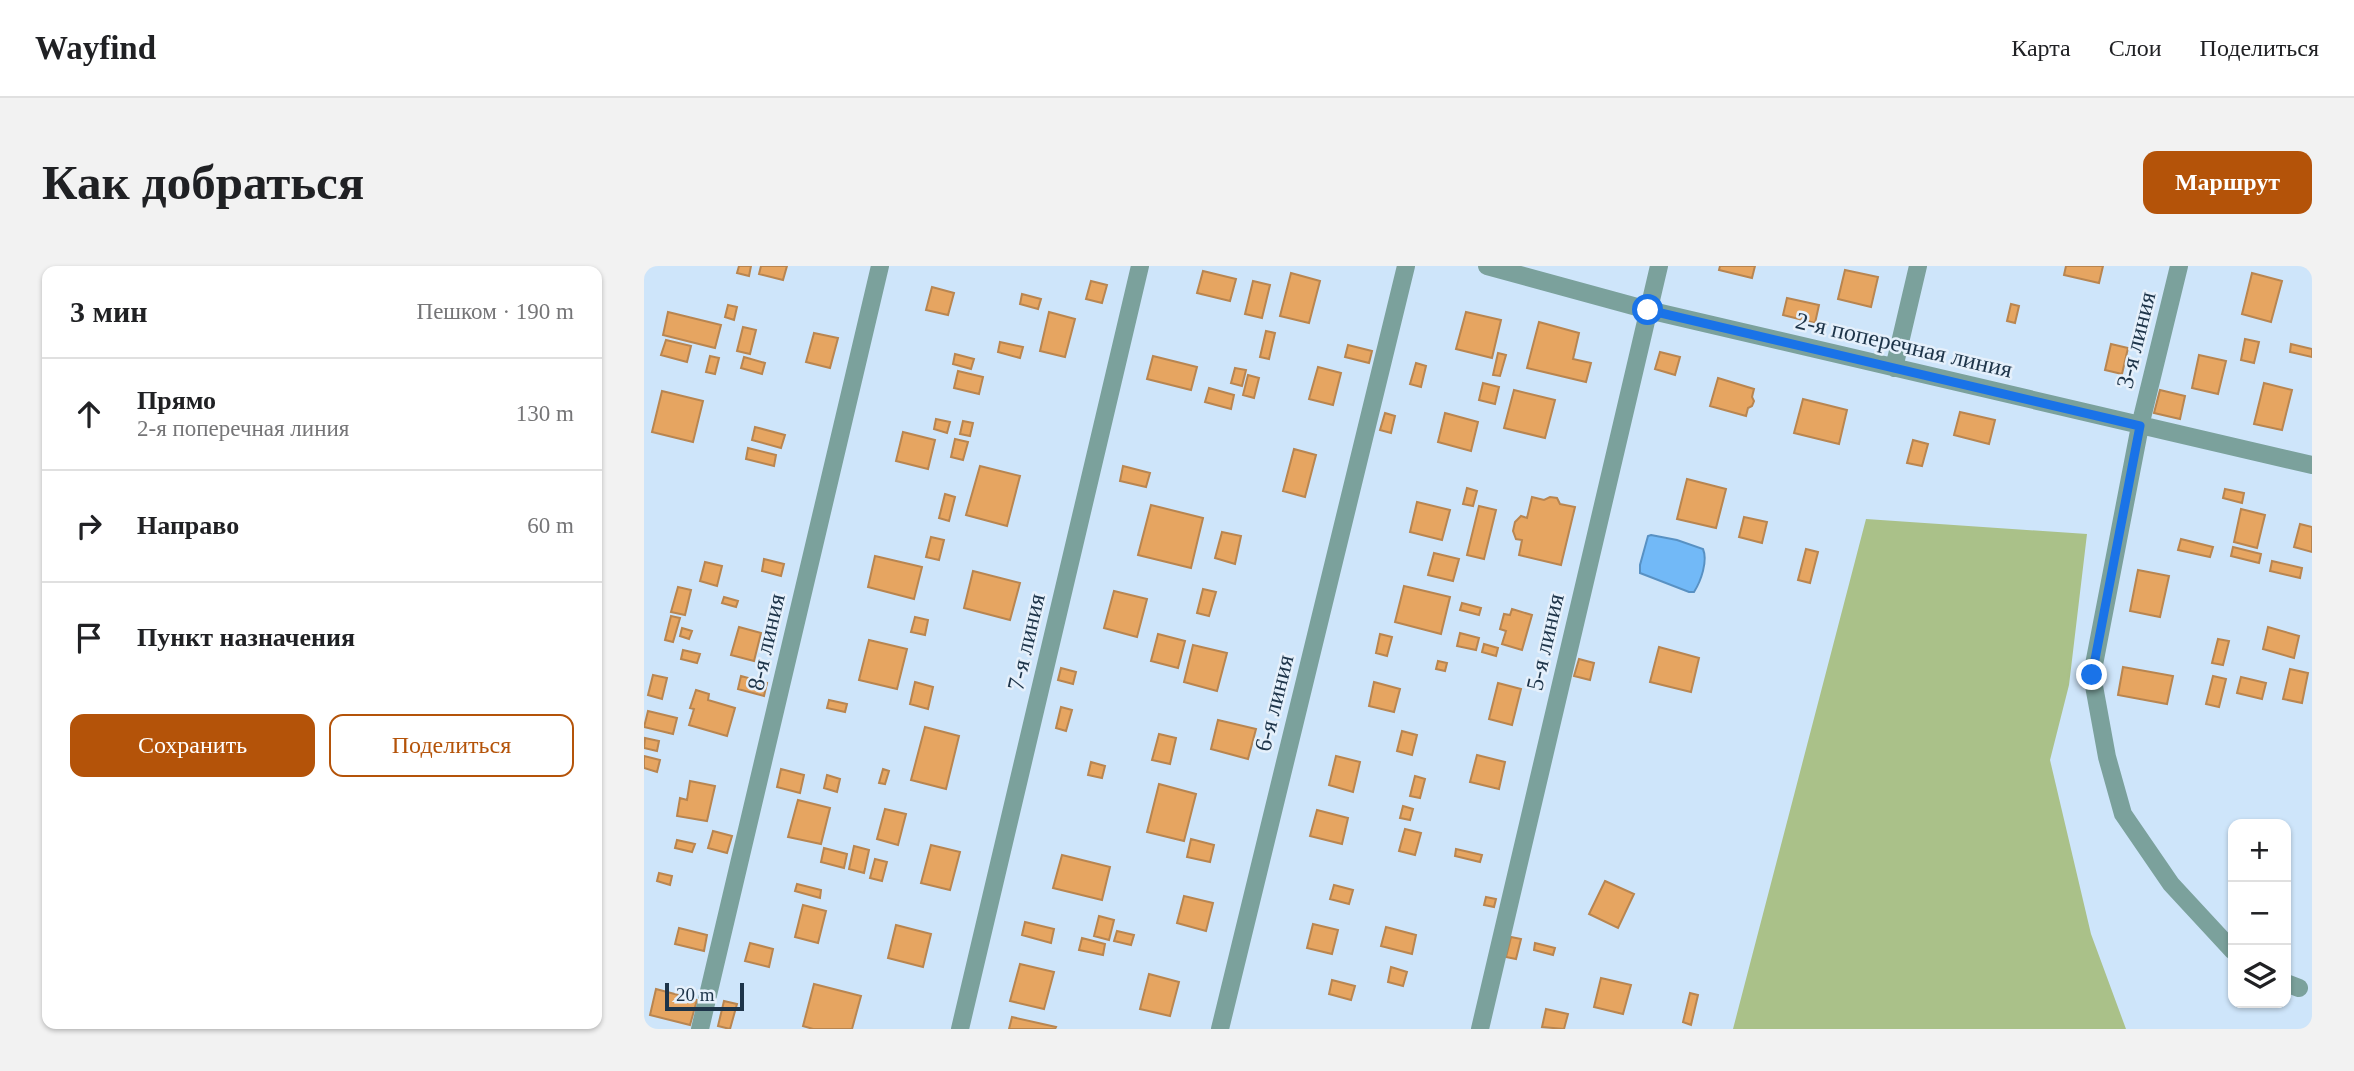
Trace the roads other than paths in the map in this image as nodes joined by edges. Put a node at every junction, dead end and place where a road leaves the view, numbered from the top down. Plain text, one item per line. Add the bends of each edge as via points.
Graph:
1 (880, 266) edge
2 (1140, 266) edge
3 (1406, 266) edge
4 (1487, 266) edge
5 (1659, 266) edge
6 (1918, 266) edge
7 (2179, 266) edge
8 (1648, 310) junction
9 (1894, 368) junction
10 (2140, 426) junction
11 (2312, 465) edge
12 (2228, 946) edge
13 (700, 1029) edge
14 (960, 1029) edge
15 (1220, 1029) edge
16 (1480, 1029) edge

1 - 13 street, 8-я линия
2 - 14 street, 7-я линия
3 - 15 street, 6-я линия
4 - 8 street, 2-я поперечная линия
5 - 8 street, 5-я линия
6 - 9 street
7 - 10 street, 3-я линия
8 - 9 street, 2-я поперечная линия
8 - 16 street, 5-я линия
9 - 10 street, 2-я поперечная линия
10 - 11 street, 2-я поперечная линия
10 - 12 street, 3-я линия via 2092,675 2123,814 2171,884

